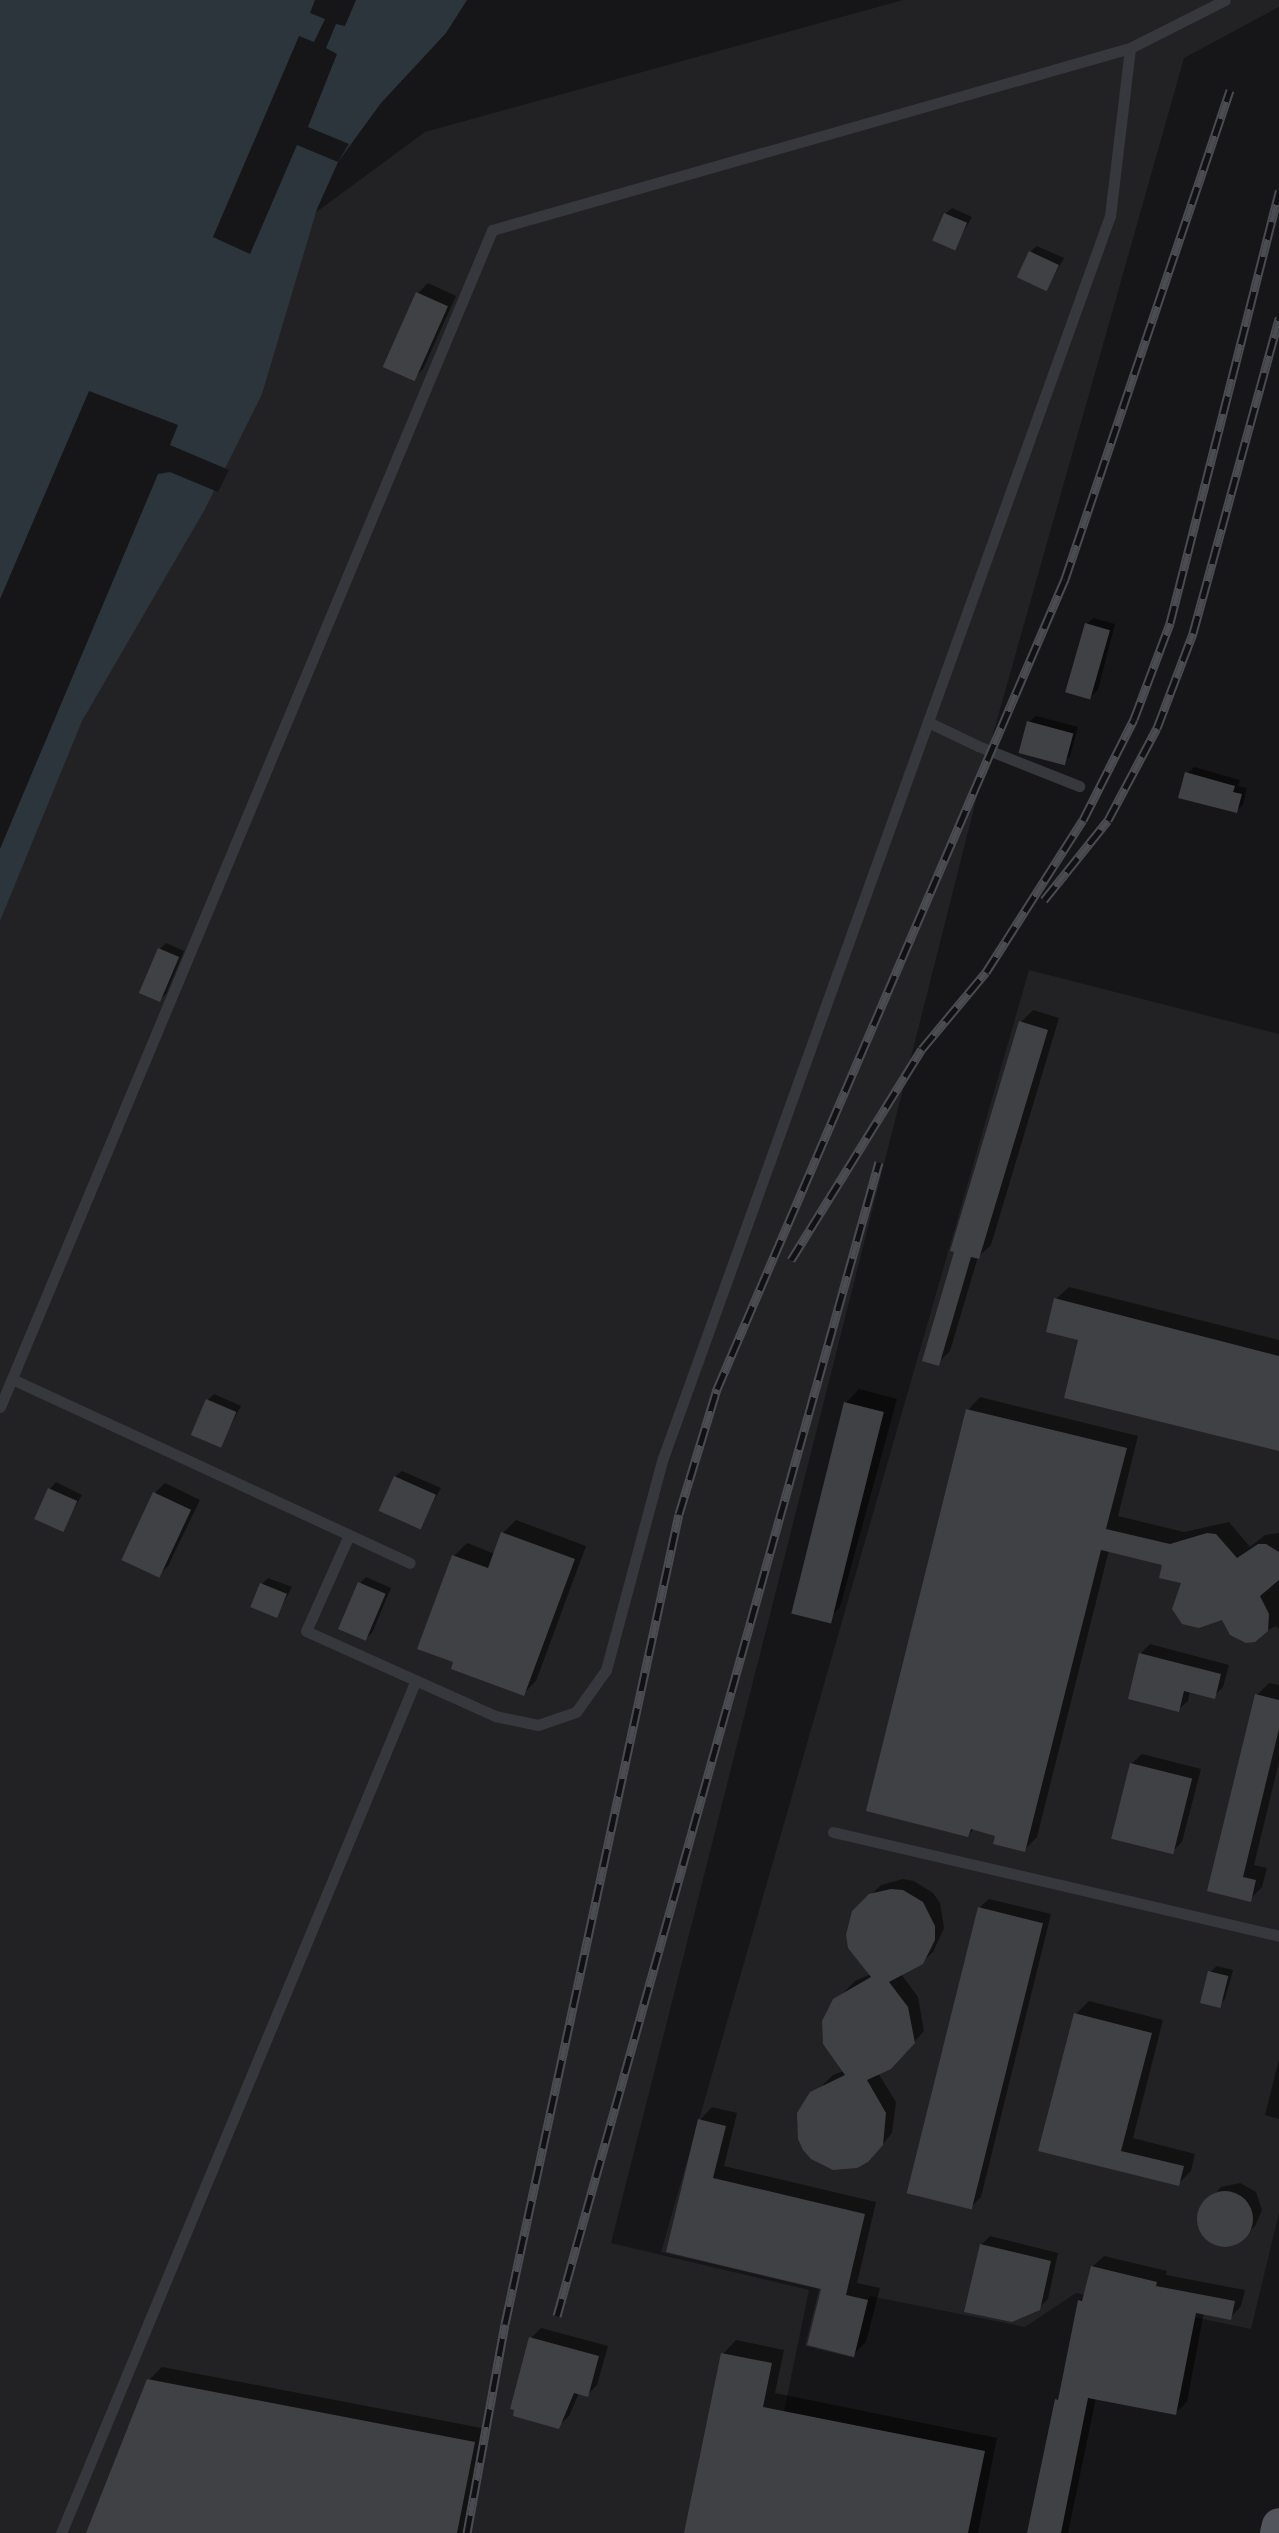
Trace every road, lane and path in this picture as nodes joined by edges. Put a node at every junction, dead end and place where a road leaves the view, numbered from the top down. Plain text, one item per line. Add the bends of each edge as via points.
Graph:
1 (1225, 0) edge
2 (1130, 48) junction
3 (928, 722) junction
4 (1079, 786) dead end
5 (12, 1379) junction
6 (0, 1407) edge
7 (349, 1535) junction
8 (410, 1563) dead end
9 (415, 1682) junction
10 (833, 1832) dead end
11 (1279, 1936) edge
12 (1279, 2525) edge
13 (61, 2533) edge
14 (1277, 2533) edge

1 - 2 lane
2 - 3 lane via 1110,216
2 - 5 lane via 492,230
3 - 4 lane
3 - 9 lane via 663,1458 606,1670 576,1712 538,1725 495,1716
5 - 6 lane
5 - 7 lane
7 - 8 lane
7 - 9 lane via 306,1631
9 - 13 lane
10 - 11 lane
12 - 14 main road

